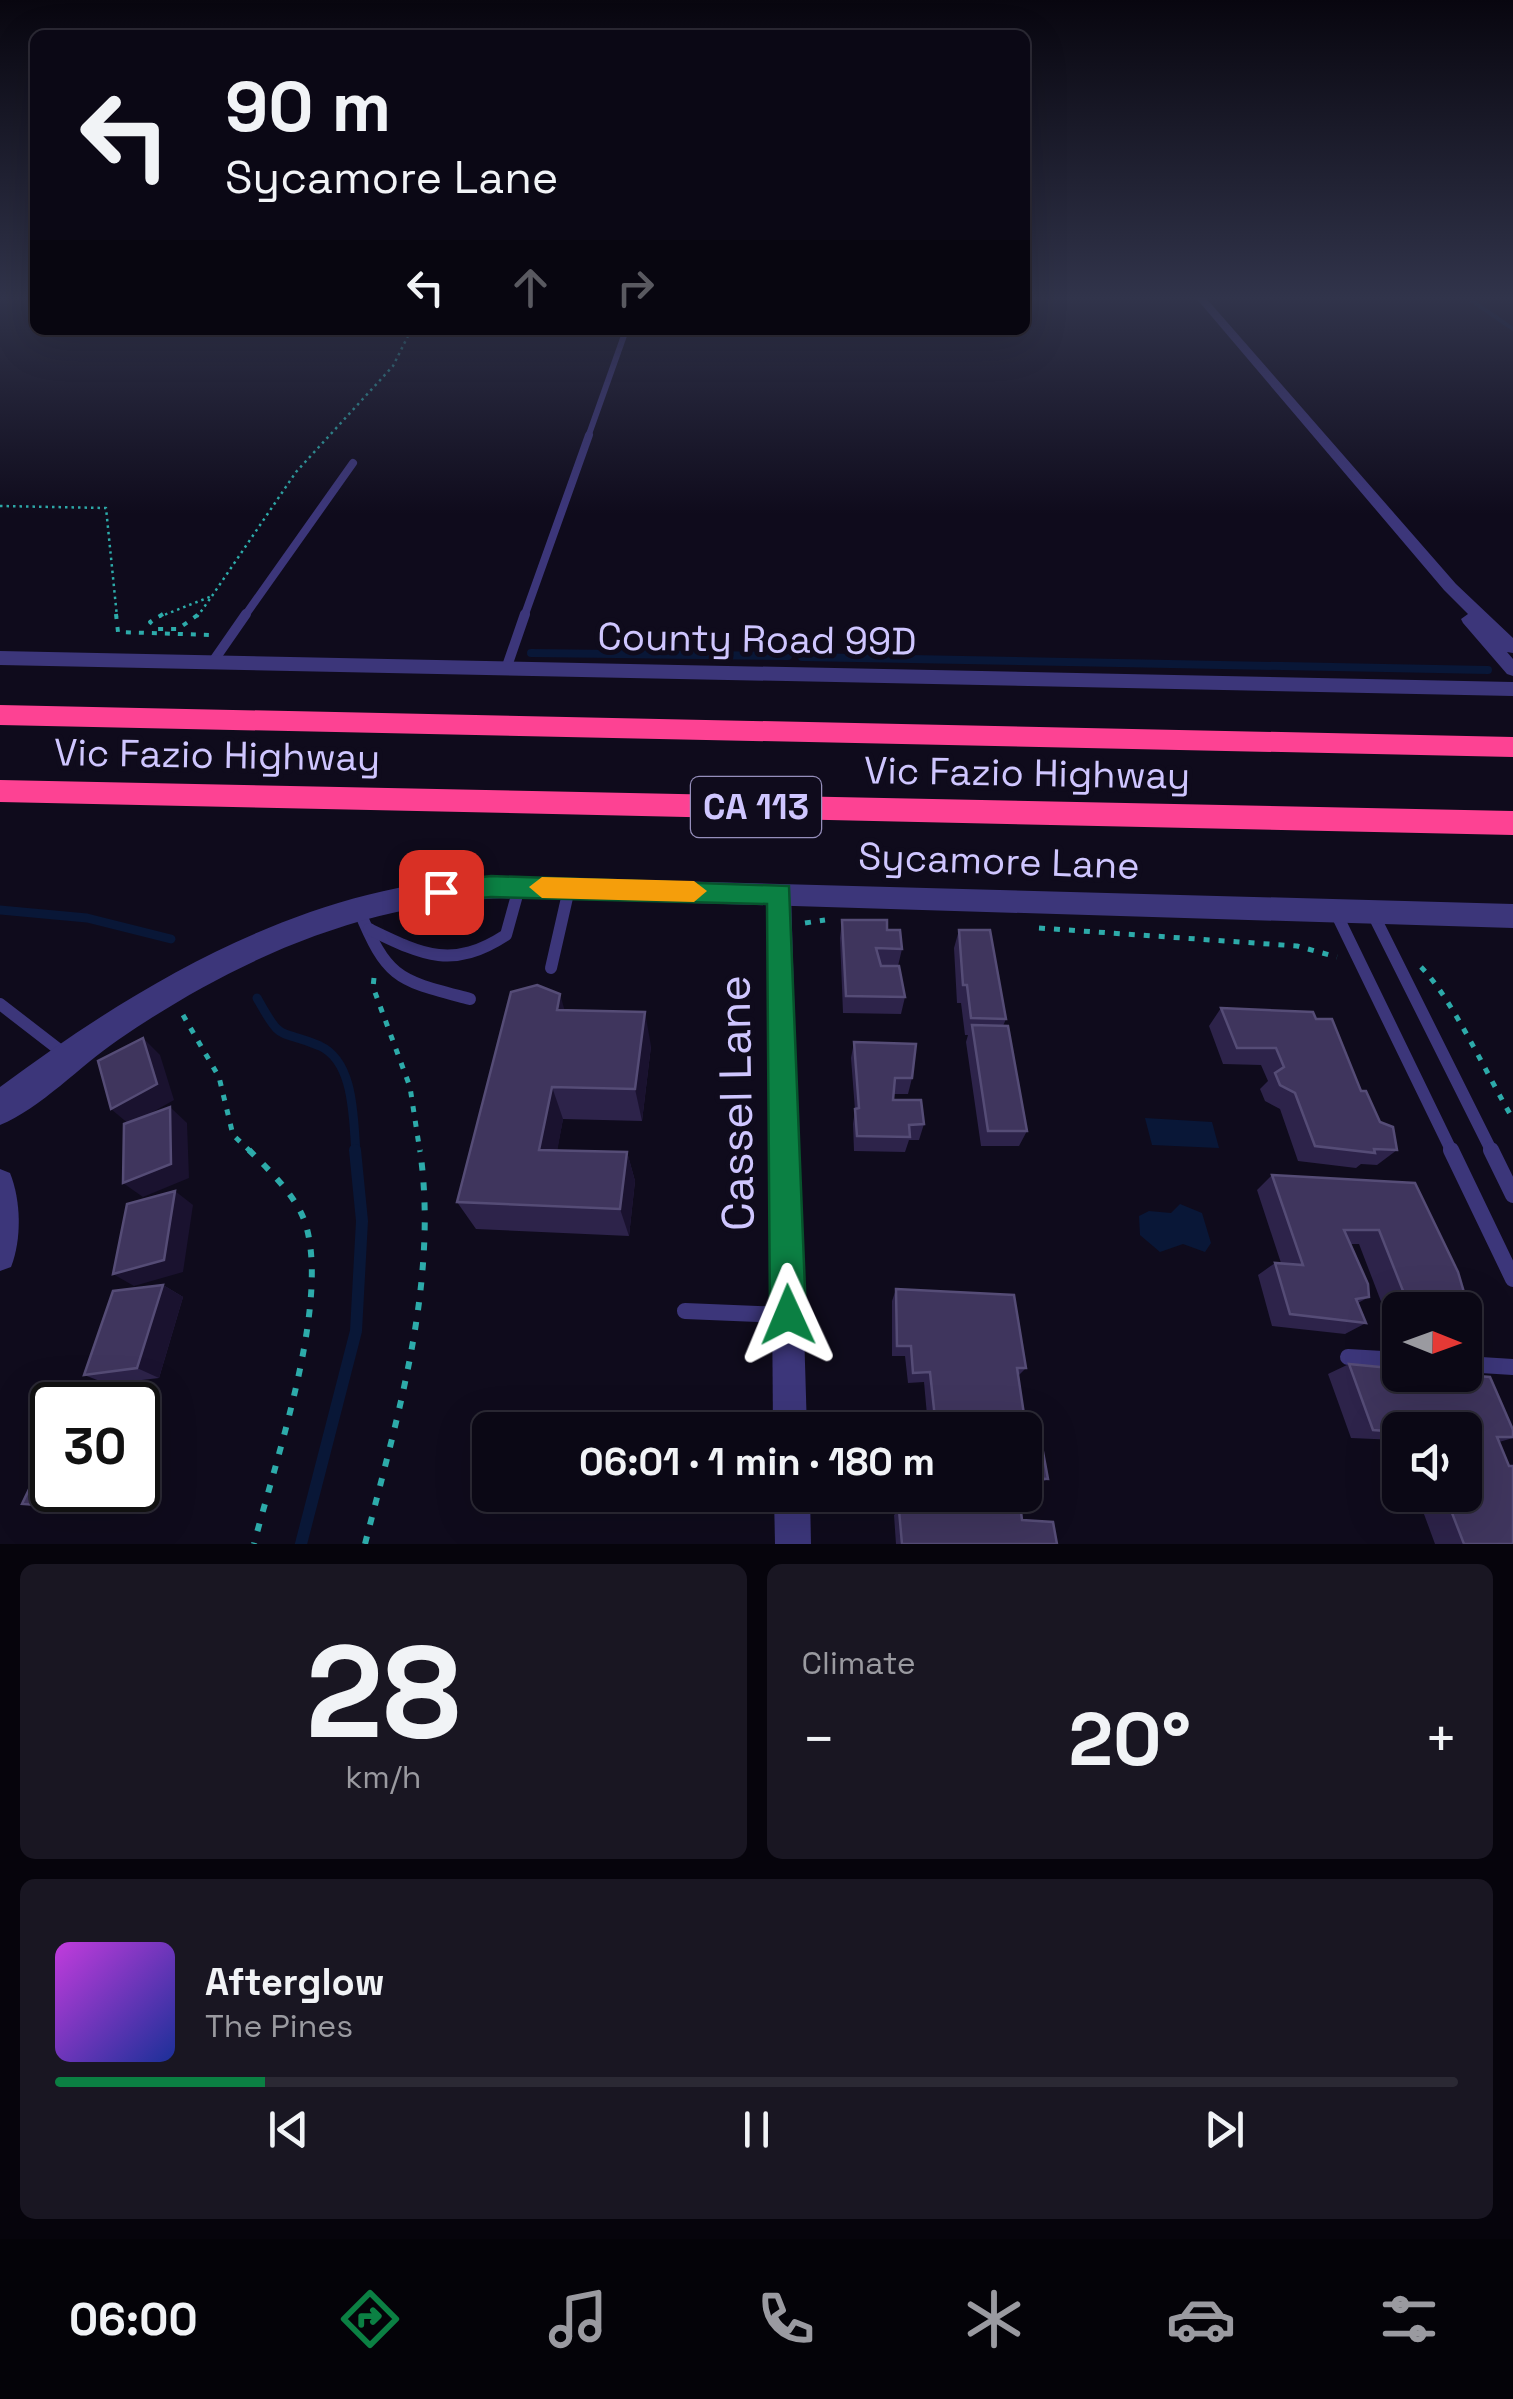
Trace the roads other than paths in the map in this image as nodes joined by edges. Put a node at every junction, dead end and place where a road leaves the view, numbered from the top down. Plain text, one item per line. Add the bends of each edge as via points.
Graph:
1 (612, 370) edge
2 (1263, 370) edge
3 (353, 463) dead end
4 (1450, 587) junction
5 (1513, 648) edge
6 (0, 658) edge
7 (212, 663) junction
8 (506, 669) junction
9 (1513, 670) edge
10 (1513, 689) edge
11 (0, 715) edge
12 (1513, 747) edge
13 (0, 791) edge
14 (1513, 823) edge
15 (519, 887) junction
16 (569, 888) junction
17 (780, 894) junction
18 (1336, 912) junction
19 (1372, 913) junction
20 (1513, 916) edge
21 (364, 919) junction
22 (550, 968) dead end
23 (470, 998) dead end
24 (0, 1004) edge
25 (67, 1056) junction
26 (0, 1108) edge
27 (0, 1183) edge
28 (1513, 1195) edge
29 (0, 1256) edge
30 (1513, 1280) edge
31 (685, 1311) dead end
32 (788, 1315) junction
33 (1348, 1357) dead end
34 (1382, 1359) edge
35 (1482, 1365) edge
36 (1513, 1367) edge
37 (790, 1412) edge
38 (792, 1512) edge
39 (792, 1544) edge

1 - 8 lane
2 - 4 street
3 - 7 lane
4 - 5 street
4 - 9 street
6 - 7 street, County Road 99D
7 - 8 street, County Road 99D
8 - 10 street, County Road 99D
11 - 12 highway, Vic Fazio Highway / CA 113
13 - 14 highway, Vic Fazio Highway / CA 113
15 - 16 street, Sycamore Lane
15 - 21 street, Sycamore Lane via 448,891
15 - 21 lane via 506,935 464,959 436,958
16 - 17 street, Sycamore Lane
16 - 22 lane
17 - 18 street, Sycamore Lane
17 - 32 street, Cassel Lane
18 - 19 street, Sycamore Lane
18 - 30 lane
19 - 20 street, Sycamore Lane
19 - 28 lane
21 - 23 lane via 377,954 402,981
21 - 25 street, Sycamore Lane via 306,925 175,984
24 - 25 lane
25 - 26 street, Sycamore Lane
27 - 29 street
31 - 32 lane
32 - 37 street, Cassel Lane
33 - 34 lane
35 - 36 lane
38 - 39 street

